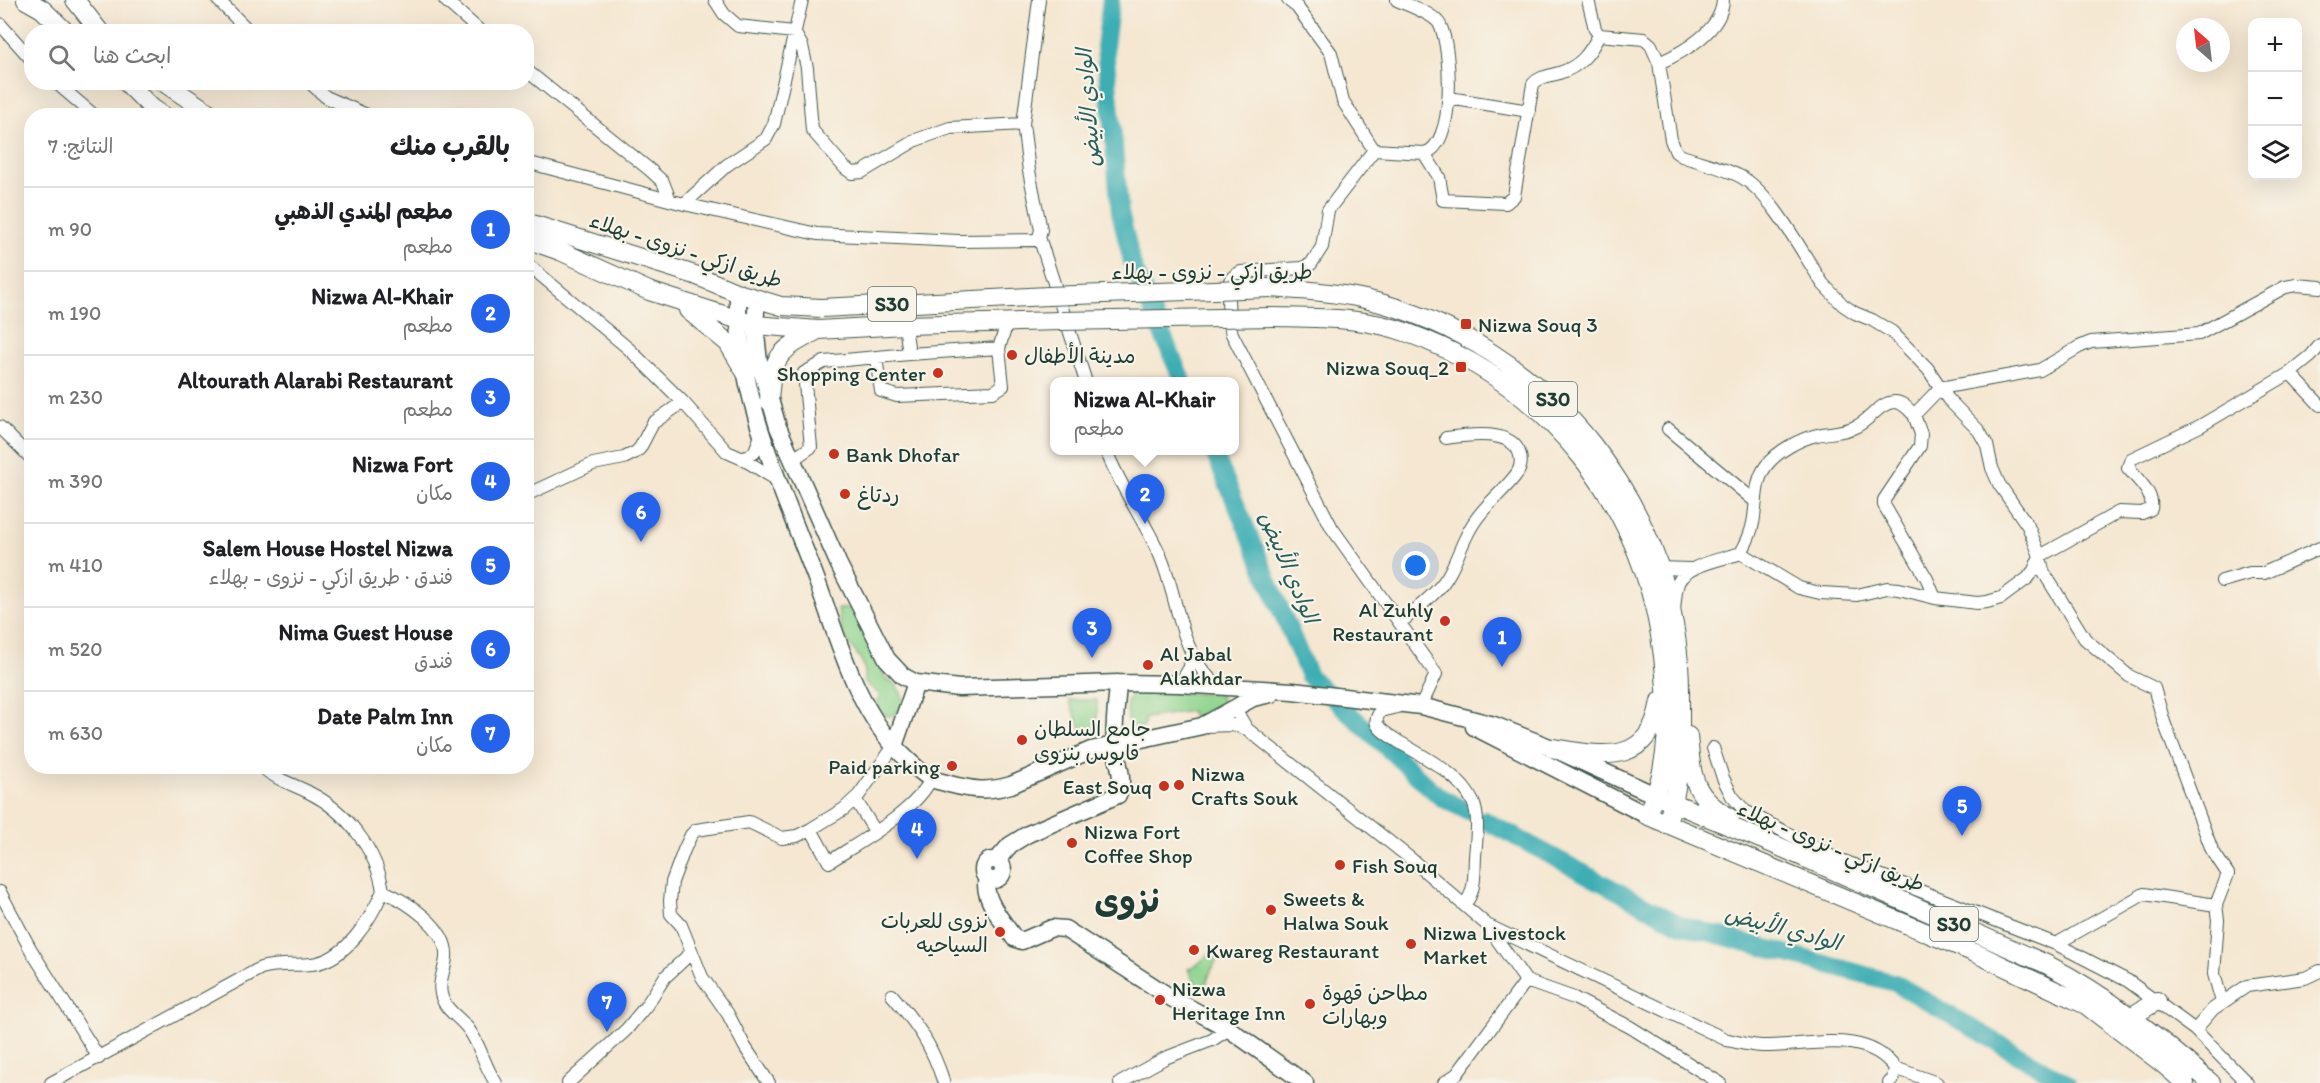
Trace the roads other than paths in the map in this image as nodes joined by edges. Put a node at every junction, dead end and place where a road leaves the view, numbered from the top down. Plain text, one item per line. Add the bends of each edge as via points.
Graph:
1 (26, 0) edge
2 (51, 0) edge
3 (75, 0) edge
4 (218, 0) edge
5 (445, 0) edge
6 (715, 0) edge
7 (802, 0) edge
8 (1039, 0) edge
9 (1288, 0) edge
10 (1397, 0) edge
11 (1587, 0) edge
12 (1723, 0) edge
13 (0, 24) edge
14 (58, 24) edge
15 (71, 24) edge
16 (94, 24) edge
17 (242, 24) edge
18 (472, 24) edge
19 (794, 32) junction
20 (1599, 35) junction
21 (24, 51) edge
22 (1659, 63) junction
23 (534, 76) edge
24 (64, 90) edge
25 (134, 90) edge
26 (175, 90) edge
27 (318, 90) edge
28 (1449, 98) junction
29 (85, 108) edge
30 (152, 108) edge
31 (202, 108) edge
32 (351, 108) edge
33 (1529, 111) junction
34 (1023, 124) junction
35 (1374, 150) junction
36 (1424, 153) junction
37 (534, 164) edge
38 (670, 200) junction
39 (684, 204) junction
40 (534, 225) edge
41 (1039, 237) junction
42 (534, 241) edge
43 (534, 270) edge
44 (2320, 287) edge
45 (738, 293) junction
46 (757, 299) junction
47 (674, 300) junction
48 (738, 319) junction
49 (1007, 323) junction
50 (755, 325) junction
51 (905, 325) junction
52 (818, 330) junction
53 (2320, 345) edge
54 (999, 348) junction
55 (909, 354) junction
56 (876, 358) junction
57 (746, 373) junction
58 (2290, 373) junction
59 (1085, 377) edge
60 (1940, 388) junction
61 (769, 401) junction
62 (683, 402) junction
63 (2320, 405) edge
64 (1914, 415) junction
65 (0, 427) edge
66 (1668, 429) dead end
67 (761, 436) junction
68 (1446, 438) dead end
69 (24, 451) edge
70 (1109, 455) edge
71 (743, 459) junction
72 (792, 460) junction
73 (777, 480) junction
74 (534, 491) edge
75 (1756, 502) junction
76 (2320, 548) edge
77 (1741, 553) junction
78 (2040, 556) junction
79 (1659, 568) junction
80 (1690, 569) junction
81 (2222, 581) dead end
82 (1935, 598) junction
83 (1673, 622) junction
84 (1400, 623) junction
85 (1662, 642) junction
86 (1191, 654) junction
87 (1680, 675) junction
88 (916, 683) junction
89 (1118, 683) junction
90 (1180, 684) junction
91 (1218, 686) junction
92 (1293, 691) junction
93 (1422, 706) junction
94 (1234, 709) junction
95 (1444, 711) junction
96 (1202, 726) junction
97 (1247, 729) junction
98 (1115, 745) junction
99 (894, 746) junction
100 (1552, 748) junction
101 (1713, 748) dead end
102 (270, 774) edge
103 (931, 778) junction
104 (1657, 796) junction
105 (855, 799) junction
106 (1675, 804) junction
107 (1646, 815) junction
108 (1666, 824) junction
109 (811, 829) junction
110 (875, 831) junction
111 (1780, 847) junction
112 (383, 891) junction
113 (0, 892) edge
114 (1464, 905) junction
115 (2216, 905) junction
116 (1487, 925) junction
117 (2056, 944) junction
118 (692, 952) junction
119 (2320, 971) edge
120 (1526, 981) junction
121 (892, 995) dead end
122 (2157, 1001) junction
123 (2222, 1002) junction
124 (2132, 1016) junction
125 (1229, 1029) junction
126 (2195, 1030) junction
127 (99, 1058) junction
128 (1895, 1068) junction
129 (763, 1081) edge
130 (51, 1083) edge
131 (496, 1083) edge
132 (568, 1083) edge
133 (944, 1083) edge
134 (1120, 1083) edge
135 (1305, 1083) edge
136 (1444, 1083) edge
137 (1720, 1083) edge
138 (1889, 1083) edge
139 (1937, 1083) edge
140 (2185, 1083) edge
141 (2211, 1083) edge
142 (2247, 1083) edge

1 - 14 main road
2 - 15 main road
3 - 16 main road
4 - 17 street
5 - 18 street
6 - 19 street via 738,26
7 - 19 street
8 - 34 street
9 - 35 street via 1331,53 1343,101
10 - 28 street via 1435,18 1441,26 1449,69
11 - 20 street
12 - 22 street via 1723,12 1712,27 1678,55
13 - 21 street
19 - 34 street via 807,68 812,130 852,173 862,172 916,140 950,128
19 - 39 street via 774,124 766,139 727,165
20 - 22 street via 1644,39
20 - 33 street via 1584,60 1572,69 1533,84
22 - 60 street via 1676,152 1753,184 1832,295 1855,313 1892,332 1928,369
23 - 38 street via 650,170 663,182
24 - 29 street
25 - 30 main road
26 - 31 main road
27 - 32 street
28 - 33 street
28 - 36 street via 1436,147
33 - 36 street via 1514,196 1506,203 1443,200 1439,177
34 - 41 street
35 - 36 street
35 - 84 street via 1328,210 1322,247 1311,264 1241,272 1228,282 1230,327 1332,528
37 - 38 street
38 - 39 street
39 - 41 street via 817,234 958,242 1029,241
40 - 45 main road, طريق ازكي - نزوى - بهلاء / S30
41 - 59 street
42 - 47 main road, طريق ازكي - نزوى - بهلاء / S30
43 - 62 street via 629,349
44 - 60 street via 2285,287 2199,334 2091,342 2040,370
45 - 46 main road, طريق ازكي - نزوى - بهلاء / S30
45 - 48 street
46 - 50 street
46 - 79 main road, طريق ازكي - نزوى - بهلاء / S30, bridge via 781,306 822,308 1270,288 1365,299 1408,312 1467,338 1513,366 1558,403 1609,464 1637,514
47 - 48 main road, طريق ازكي - نزوى - بهلاء / S30
47 - 57 main road via 728,343
48 - 50 main road, طريق ازكي - نزوى - بهلاء / S30
48 - 57 street
49 - 51 main road, طريق ازكي - نزوى - بهلاء / S30
49 - 54 street
49 - 85 main road, طريق ازكي - نزوى - بهلاء / S30, bridge via 1273,317 1350,320 1407,332 1455,354 1504,383 1544,416 1593,470 1626,523 1648,581
50 - 52 main road, طريق ازكي - نزوى - بهلاء / S30
50 - 61 street
51 - 52 main road, طريق ازكي - نزوى - بهلاء / S30
51 - 55 street
52 - 61 main road via 780,354 771,376
53 - 58 street
54 - 55 street
54 - 56 street via 1003,386 993,392 897,396 881,391
55 - 56 street
56 - 72 street via 824,362 804,373 811,447
57 - 67 street
58 - 63 street
58 - 78 street via 2200,426 2131,459 2128,468 2152,503 2147,512 2119,512
60 - 64 street
60 - 78 street via 1979,431 1999,484 2023,517
61 - 72 street
62 - 71 street via 727,452
62 - 74 street via 653,423 636,452 593,464
64 - 75 street via 1901,403 1893,402 1846,432 1816,435 1796,443 1765,466
64 - 82 street via 1921,435 1920,446 1884,505
65 - 69 street
66 - 75 street
67 - 71 street via 754,453
67 - 73 street
68 - 84 street via 1495,435 1519,449 1520,468 1473,523 1439,589
70 - 86 street via 1166,568
71 - 73 street
72 - 88 street via 887,660
73 - 99 street via 863,699
75 - 77 street via 1753,523
76 - 81 street via 2264,573
77 - 80 street
77 - 82 street via 1798,588 1820,594 1857,595 1887,588
78 - 82 street via 2028,578 2001,598 1977,603
78 - 115 street via 2043,571 2085,639 2129,676 2154,688 2212,850 2228,874
79 - 80 street
79 - 83 main road, طريق ازكي - نزوى - بهلاء / S30
80 - 83 street via 1678,584
83 - 87 main road, طريق ازكي - نزوى - بهلاء / S30
84 - 93 street via 1436,674
85 - 100 main road via 1663,688 1652,732 1636,746 1618,754 1602,756
85 - 104 main road, طريق ازكي - نزوى - بهلاء / S30 via 1668,695 1667,736
86 - 90 street via 1190,667
86 - 91 street via 1205,676
87 - 106 main road, طريق ازكي - نزوى - بهلاء / S30
87 - 111 main road via 1692,775 1700,793 1715,809
88 - 89 street via 959,688
88 - 99 street
89 - 90 street
89 - 98 street
90 - 91 street
91 - 92 street
91 - 94 street via 1229,694
92 - 93 street
92 - 94 street via 1264,694
93 - 95 street
93 - 114 street via 1384,709 1376,721 1389,736 1461,785 1474,804 1473,888
94 - 96 street
94 - 97 street
95 - 100 street
95 - 107 street
96 - 97 street via 1233,725
96 - 98 street
97 - 114 street
98 - 103 street via 1092,750 1011,785 990,790 969,789
98 - 125 street via 1121,774 1118,795 1010,845 997,860 1002,874 994,880 987,878 987,894 1014,938 1022,941 1052,928 1065,929 1173,999
99 - 103 street
99 - 105 street
100 - 104 street
101 - 117 street via 1722,778 1745,811 1831,856
102 - 112 street via 312,794 343,815 373,857
103 - 110 street via 912,804
104 - 106 main road, طريق ازكي - نزوى - بهلاء / S30
104 - 107 main road, طريق ازكي - نزوى - بهلاء / S30
105 - 109 street
105 - 110 street
106 - 108 main road, طريق ازكي - نزوى - بهلاء / S30
106 - 111 main road, طريق ازكي - نزوى - بهلاء / S30
107 - 108 main road, طريق ازكي - نزوى - بهلاء / S30
108 - 140 main road, طريق ازكي - نزوى - بهلاء / S30 via 1975,953 2086,1005
109 - 110 street via 829,862
109 - 118 street via 782,838 742,821 703,828 690,835 672,882 670,901 671,914 681,925
111 - 124 main road, طريق ازكي - نزوى - بهلاء / S30 via 2046,964
112 - 127 street via 349,945 338,955 310,965 275,964 261,968
112 - 131 street via 411,906 443,941 447,956 440,993 444,1004 470,1031
113 - 127 street via 31,950
114 - 116 street
115 - 117 street via 2144,894
115 - 123 street via 2214,974
116 - 120 street
116 - 128 street via 1726,1040 1761,1046 1832,1042 1861,1045 1879,1052
117 - 122 street via 2128,981
118 - 129 street via 702,977 728,1014
118 - 132 street via 664,977 626,1030
119 - 123 street via 2305,978 2247,986
120 - 136 street via 1457,1074
120 - 137 street via 1574,998 1630,1027
121 - 133 street via 934,1053
122 - 124 main road
122 - 126 street
123 - 126 street
124 - 141 main road, طريق ازكي - نزوى - بهلاء / S30
125 - 134 street
125 - 135 street
126 - 142 street
127 - 130 street
128 - 138 street
128 - 139 street

